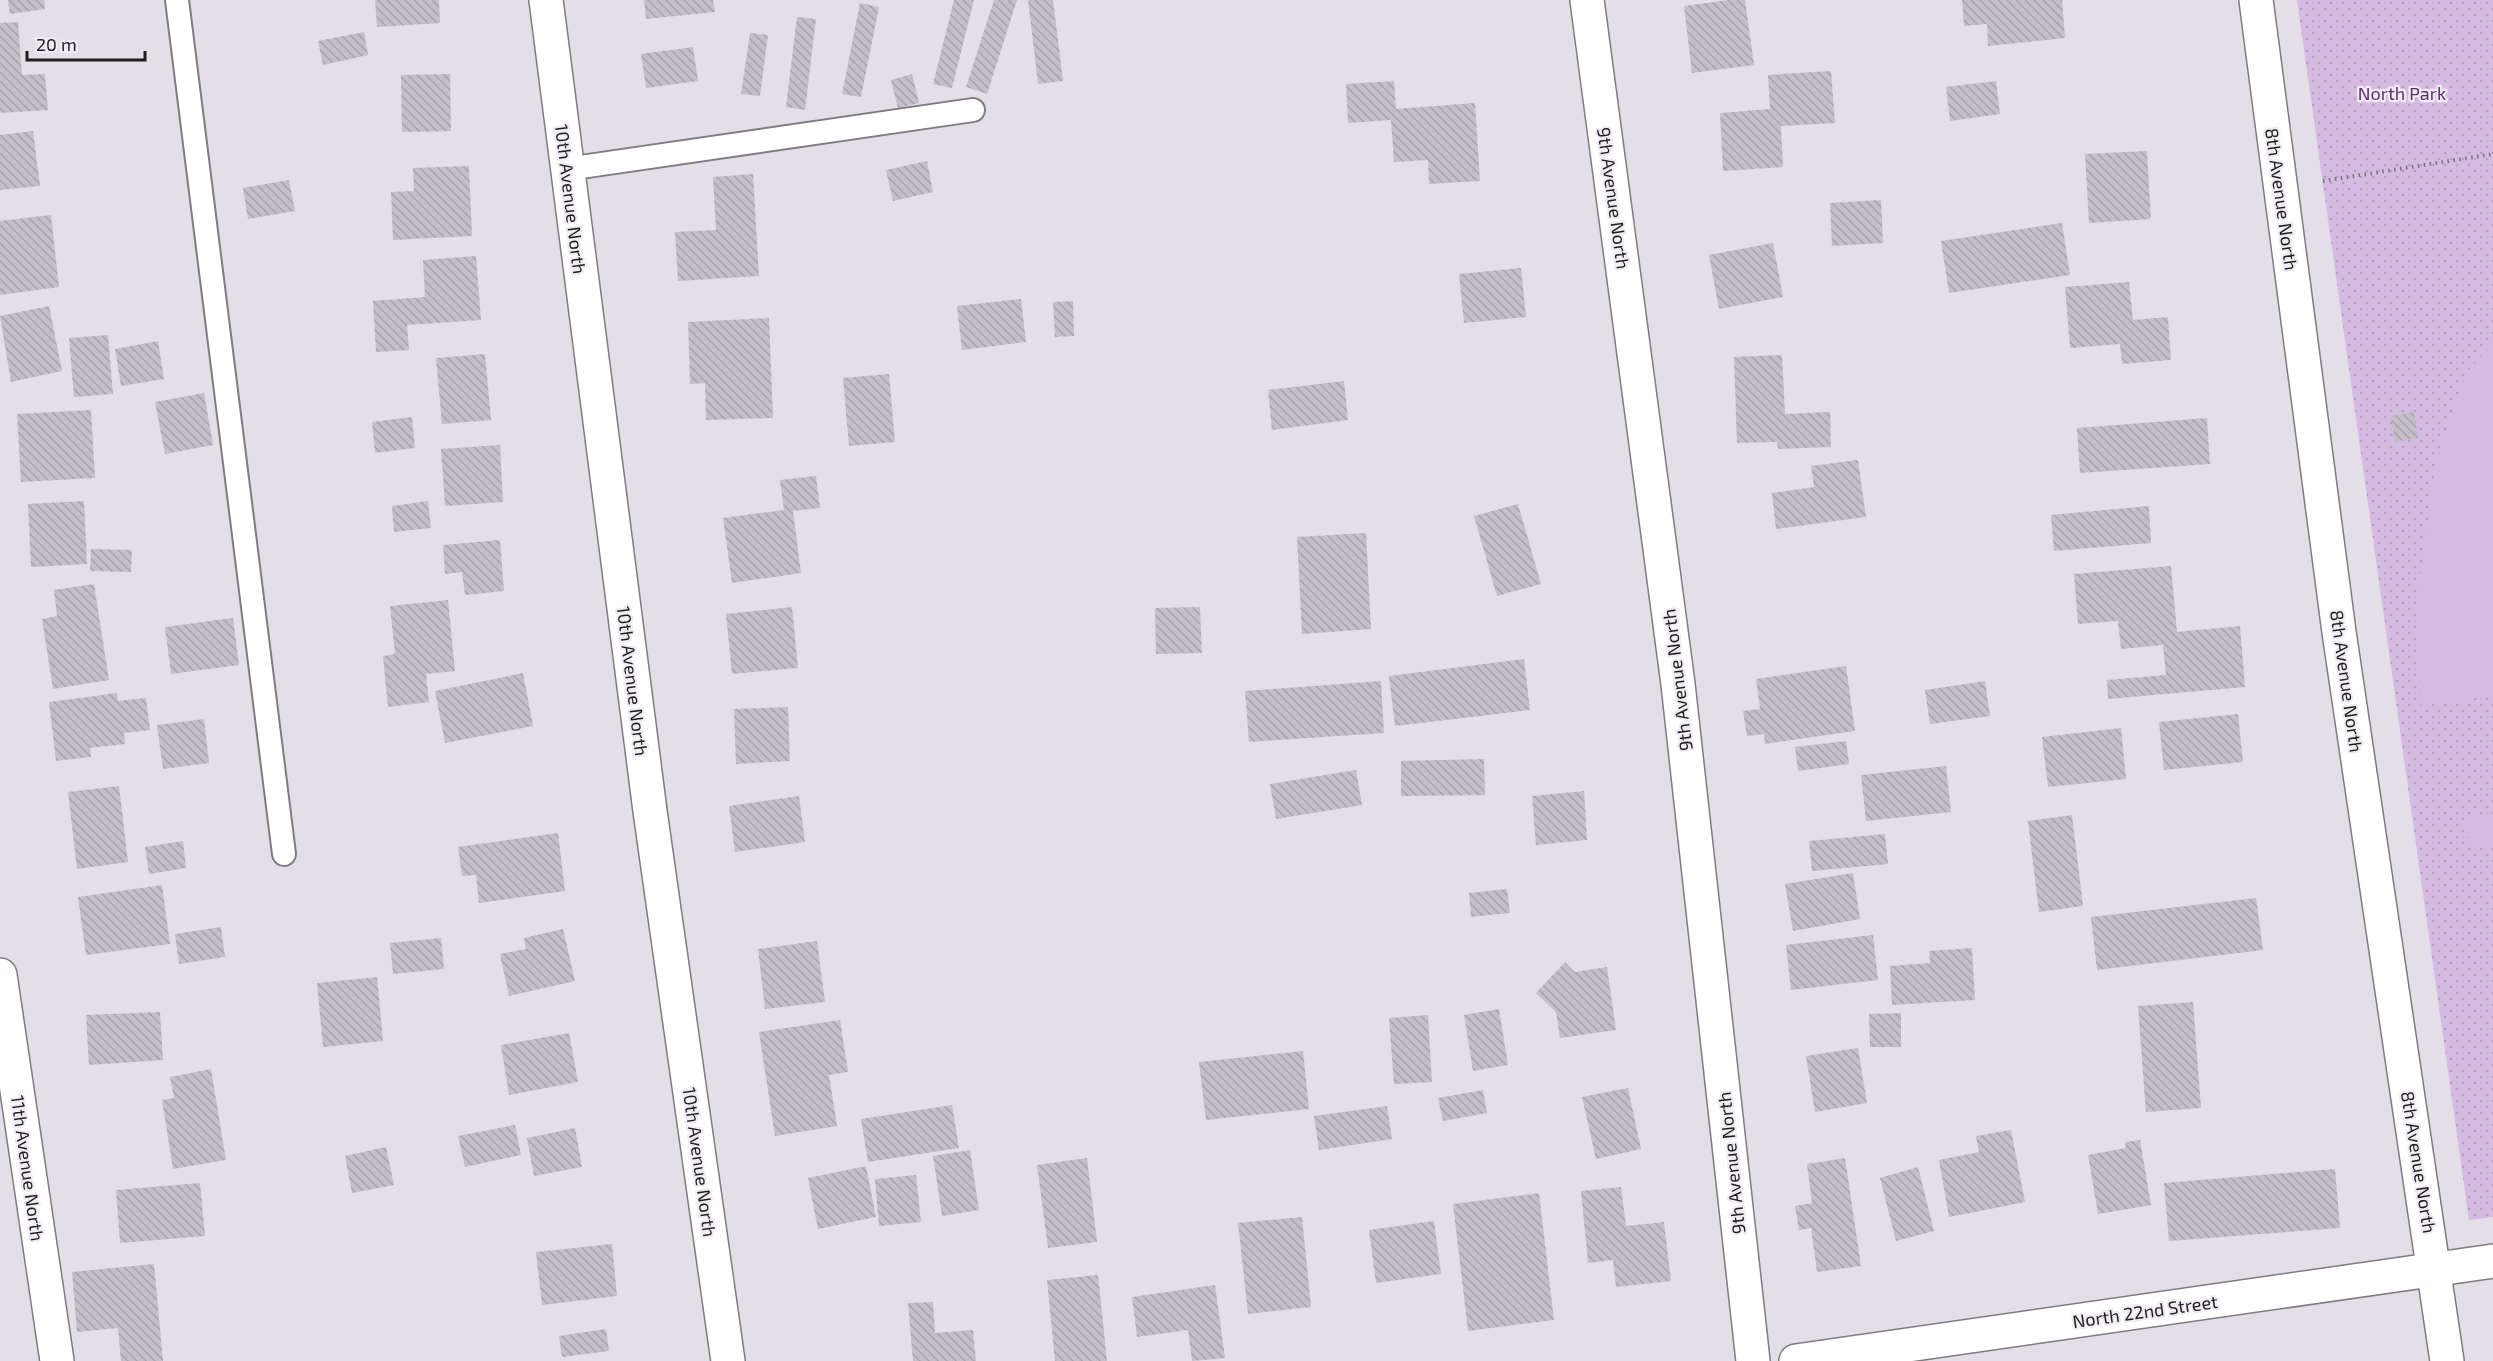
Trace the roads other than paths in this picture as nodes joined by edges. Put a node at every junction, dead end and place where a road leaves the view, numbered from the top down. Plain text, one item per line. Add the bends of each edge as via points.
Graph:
1 (177, 0) edge
2 (546, 0) edge
3 (1587, 0) edge
4 (2256, 0) edge
5 (973, 110) dead end
6 (567, 169) junction
7 (284, 854) dead end
8 (0, 975) edge
9 (2493, 1261) edge
10 (2435, 1270) junction
11 (57, 1361) edge
12 (728, 1361) edge
13 (1753, 1361) edge
14 (1796, 1361) edge
15 (2447, 1361) edge

1 - 7 lane
2 - 6 street, 10th Avenue North
3 - 13 street, 9th Avenue North via 1678,684
4 - 10 street, 8th Avenue North via 2341,644
5 - 6 lane
6 - 12 street, 10th Avenue North via 650,811
8 - 11 street, 11th Avenue North
9 - 10 street, North 22nd Street
10 - 14 street, North 22nd Street
10 - 15 street, 8th Avenue North

